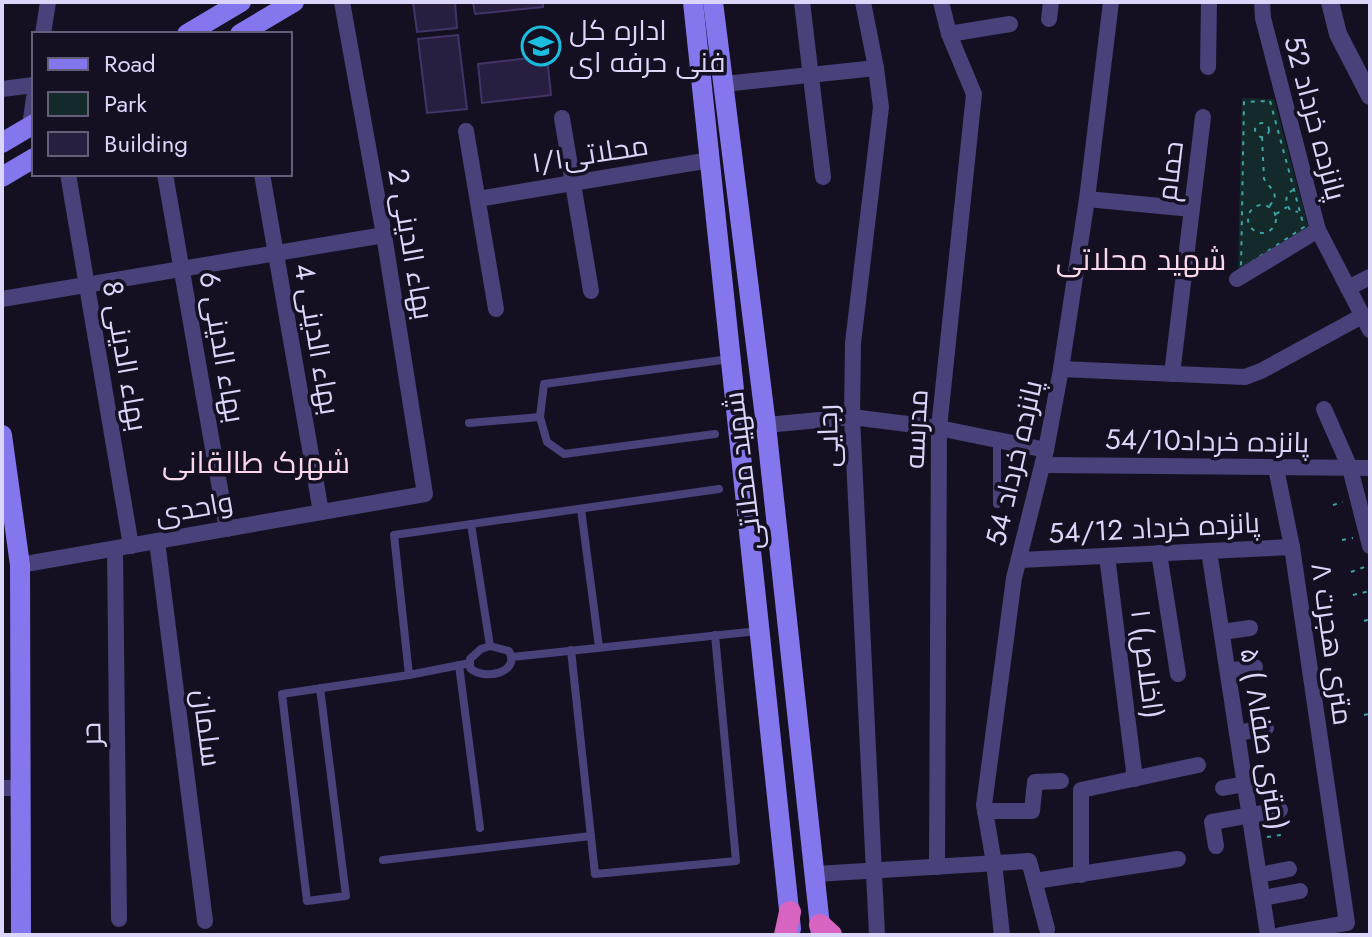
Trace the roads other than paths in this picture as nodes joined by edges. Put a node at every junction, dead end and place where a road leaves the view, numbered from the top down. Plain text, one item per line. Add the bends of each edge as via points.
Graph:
1 (48, 2) edge
2 (241, 2) edge
3 (294, 2) edge
4 (342, 2) edge
5 (693, 2) edge
6 (713, 2) edge
7 (802, 2) edge
8 (863, 2) edge
9 (941, 2) edge
10 (1111, 2) edge
11 (1209, 2) edge
12 (1262, 2) edge
13 (1330, 2) edge
14 (1010, 24) dead end
15 (43, 32) edge
16 (190, 32) edge
17 (243, 32) edge
18 (949, 34) junction
19 (1208, 67) dead end
20 (876, 68) junction
21 (811, 76) junction
22 (724, 84) junction
23 (32, 85) edge
24 (2, 89) edge
25 (1370, 96) edge
26 (1203, 117) dead end
27 (562, 118) dead end
28 (32, 125) edge
29 (466, 131) dead end
30 (2, 143) edge
31 (32, 159) edge
32 (710, 160) junction
33 (68, 176) edge
34 (165, 176) edge
35 (262, 176) edge
36 (3, 177) edge
37 (823, 177) dead end
38 (572, 183) junction
39 (478, 199) junction
40 (1087, 199) junction
41 (1192, 209) junction
42 (1318, 230) junction
43 (384, 235) junction
44 (275, 253) junction
45 (182, 269) junction
46 (1370, 277) edge
47 (1237, 279) dead end
48 (87, 285) junction
49 (1348, 288) junction
50 (591, 291) dead end
51 (2, 299) edge
52 (496, 309) dead end
53 (1366, 323) edge
54 (730, 359) junction
55 (1061, 369) junction
56 (1172, 374) junction
57 (1324, 409) dead end
58 (540, 417) junction
59 (852, 417) junction
60 (469, 423) dead end
61 (766, 425) junction
62 (939, 428) junction
63 (715, 434) dead end
64 (2, 435) edge
65 (997, 440) junction
66 (1044, 457) junction
67 (1276, 468) junction
68 (1350, 468) junction
69 (1370, 468) edge
70 (719, 489) dead end
71 (425, 494) joint
72 (997, 504) dead end
73 (581, 509) junction
74 (321, 512) junction
75 (471, 524) junction
76 (227, 529) junction
77 (157, 541) junction
78 (1370, 546) edge
79 (123, 547) junction
80 (1292, 547) junction
81 (1209, 551) junction
82 (1159, 553) junction
83 (1107, 556) junction
84 (1019, 560) junction
85 (20, 565) junction
86 (1250, 628) dead end
87 (761, 631) junction
88 (1222, 632) junction
89 (715, 635) junction
90 (490, 646) junction
91 (599, 647) junction
92 (571, 650) junction
93 (512, 657) junction
94 (470, 663) junction
95 (459, 665) junction
96 (1255, 667) dead end
97 (1228, 671) junction
98 (1178, 674) dead end
99 (409, 675) junction
100 (320, 688) junction
101 (1266, 728) dead end
102 (1237, 733) junction
103 (1198, 765) dead end
104 (1135, 779) junction
105 (1061, 781) dead end
106 (1245, 784) junction
107 (12, 788) edge
108 (1223, 788) dead end
109 (1280, 810) dead end
110 (985, 811) junction
111 (1250, 815) junction
112 (480, 828) dead end
113 (591, 836) junction
114 (1216, 846) dead end
115 (1178, 859) dead end
116 (383, 860) dead end
117 (994, 863) junction
118 (937, 867) junction
119 (1289, 869) dead end
120 (873, 871) junction
121 (816, 874) junction
122 (1081, 875) junction
123 (1259, 875) junction
124 (1035, 881) junction
125 (1300, 891) dead end
126 (1263, 898) junction
127 (119, 919) dead end
128 (205, 921) dead end
129 (791, 924) edge
130 (1047, 929) dead end
131 (21, 932) dead end
132 (824, 932) edge
133 (785, 935) edge
134 (877, 935) edge
135 (1002, 935) edge
136 (1268, 935) edge
137 (1280, 935) edge

1 - 15 street
2 - 16 main road
3 - 17 main road
4 - 43 street, بهاء الدینی 2
5 - 32 main road, شهید محلاتی
6 - 22 main road, شهید محلاتی
7 - 21 street
8 - 20 street, رجایی
9 - 18 street, مدرسه
10 - 40 street, پانزده خرداد 54
11 - 19 street
12 - 42 street, پانزده خرداد 52
13 - 25 street via 1338,34
14 - 18 street
18 - 62 street, مدرسه via 974,94
20 - 21 street
20 - 59 street, رجایی via 881,107 853,343
21 - 22 street
21 - 37 street
22 - 61 main road, شهید محلاتی
23 - 24 street
26 - 41 street, حمام
27 - 38 street
28 - 30 main road
29 - 39 street
31 - 36 main road
32 - 38 street, محلاتی۱/۱
32 - 54 main road, شهید محلاتی
33 - 48 street, بهاء الدینی 8
34 - 45 street, بهاء الدینی 6
35 - 44 street, بهاء الدینی 4
38 - 39 street, محلاتی۱/۱
38 - 50 street
39 - 52 street
40 - 41 street
40 - 55 street, پانزده خرداد 54
41 - 56 street, حمام
42 - 47 street
42 - 49 street, پانزده خرداد 52
43 - 44 street
43 - 71 street, بهاء الدینی 2
44 - 45 street
44 - 74 street, بهاء الدینی 4
45 - 48 street
45 - 76 street, بهاء الدینی 6
46 - 49 street
48 - 51 street
48 - 79 street, بهاء الدینی 8
49 - 53 street, پانزده خرداد 52
53 - 56 street via 1245,377
54 - 58 lane via 544,384
54 - 87 main road, شهید محلاتی
55 - 56 street
55 - 66 street, پانزده خرداد 54
57 - 68 street
58 - 60 lane
58 - 63 lane via 547,442 564,454
59 - 61 street, پانزده خرداد54/10
59 - 62 street, پانزده خرداد54/10
59 - 120 street, رجایی
61 - 121 main road, شهید محلاتی
62 - 65 street, پانزده خرداد54/10
62 - 118 street, مدرسه
64 - 85 main road
65 - 66 street, پانزده خرداد54/10
65 - 72 lane
66 - 67 street, پانزده خرداد54/10
66 - 84 street, پانزده خرداد 54
67 - 68 street, پانزده خرداد54/10
67 - 80 street, ۸ متری هجرت
68 - 69 street, پانزده خرداد54/10
68 - 78 street
70 - 73 lane
71 - 74 street, واحدی
73 - 75 lane
73 - 91 lane
74 - 76 street, واحدی
75 - 90 lane
75 - 99 lane via 394,535
76 - 77 street, واحدی
77 - 79 street, واحدی
77 - 128 street, سلمان
79 - 85 street, واحدی
79 - 127 street, حر
80 - 81 street, پانزده خرداد 54/12
80 - 137 street, ۸ متری هجرت via 1347,923
81 - 82 street, پانزده خرداد 54/12
81 - 88 street, ۵ ( ۸متری صفا)
82 - 83 street, پانزده خرداد 54/12
82 - 98 street
83 - 84 street, پانزده خرداد 54/12
83 - 104 street, ۱ (اخلاص)
84 - 110 street, پانزده خرداد 54
85 - 107 main road
86 - 88 street
87 - 89 lane
87 - 129 main road, شهید محلاتی
88 - 97 street, ۵ ( ۸متری صفا)
89 - 91 lane
89 - 113 lane via 736,861 595,874
90 - 93 lane via 509,651
90 - 94 lane via 475,653
91 - 92 lane
92 - 93 lane
92 - 113 lane
93 - 94 lane via 500,673 476,673
94 - 95 lane
95 - 99 lane
95 - 112 lane
96 - 97 street
97 - 102 street, ۵ ( ۸متری صفا)
99 - 100 lane
100 - 100 lane via 346,896 307,901 282,694
101 - 102 street
102 - 106 street, ۵ ( ۸متری صفا)
103 - 104 street
104 - 122 street via 1081,790
105 - 110 street via 1035,782 1032,811
106 - 108 street
106 - 111 street, ۵ ( ۸متری صفا)
107 - 131 main road
109 - 111 street
110 - 117 street, پانزده خرداد 54
111 - 114 street via 1212,822
111 - 123 street, ۵ ( ۸متری صفا)
113 - 116 lane
115 - 122 street
117 - 118 street
117 - 124 street via 1029,861
117 - 135 street, پانزده خرداد 54
118 - 120 street
119 - 123 street
120 - 121 street
120 - 134 street, رجایی
121 - 132 main road, شهید محلاتی
122 - 124 street
123 - 126 street, ۵ ( ۸متری صفا)
124 - 130 street
125 - 126 street
126 - 136 street, ۵ ( ۸متری صفا)
129 - 133 highway

